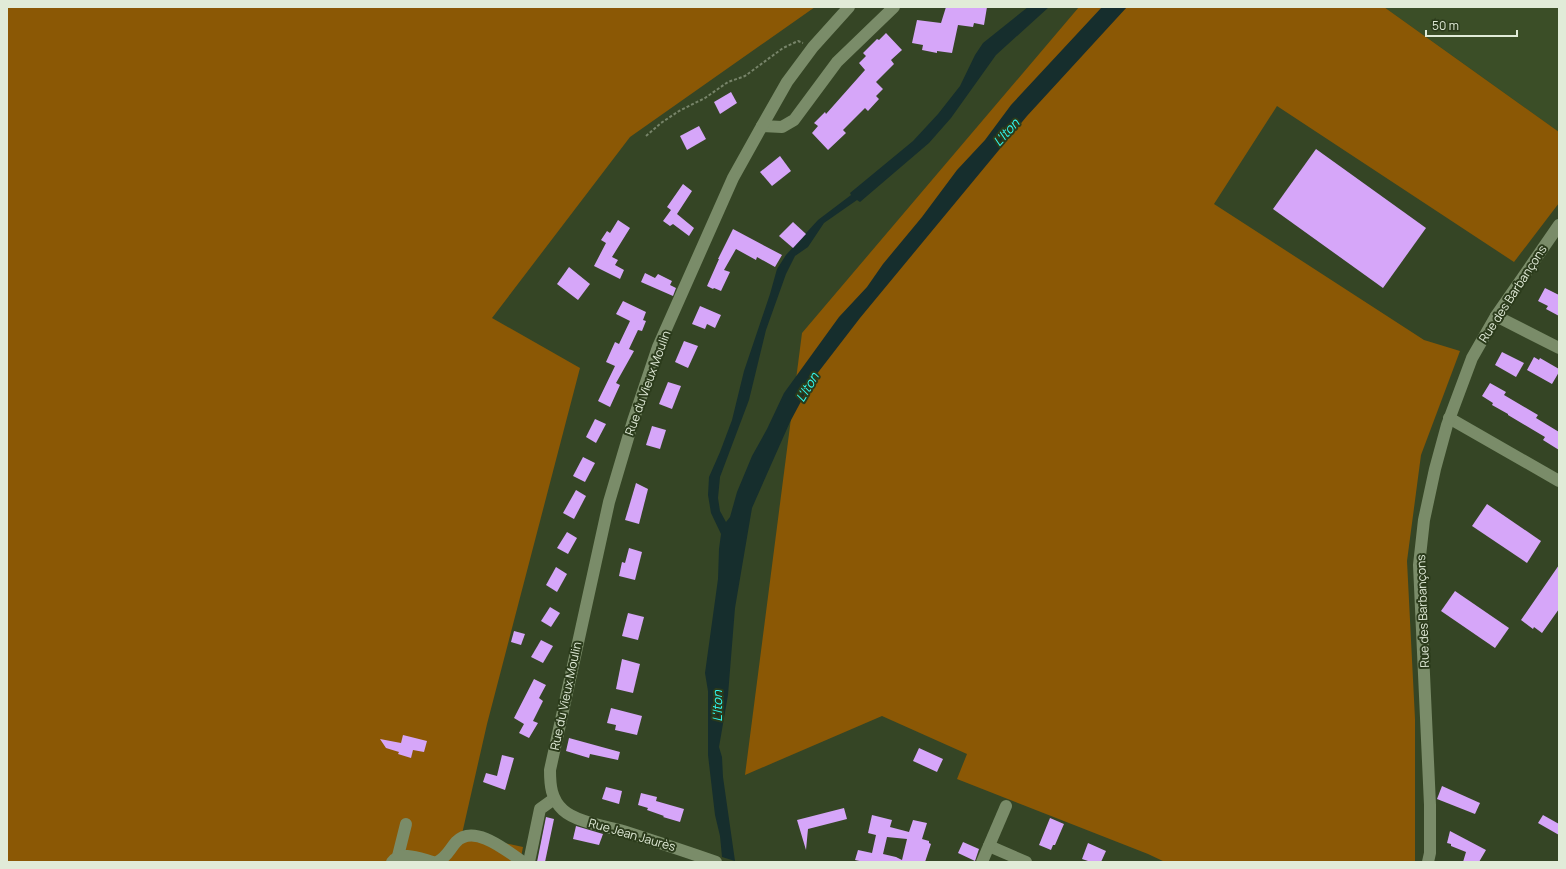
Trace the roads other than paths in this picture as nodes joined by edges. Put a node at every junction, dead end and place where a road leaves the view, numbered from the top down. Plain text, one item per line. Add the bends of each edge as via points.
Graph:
1 (849, 7) edge
2 (894, 7) edge
3 (762, 126) junction
4 (1559, 225) edge
5 (1496, 316) junction
6 (1559, 348) edge
7 (1449, 418) junction
8 (1559, 481) edge
9 (554, 799) junction
10 (1006, 806) dead end
11 (406, 824) dead end
12 (989, 846) junction
13 (395, 859) edge
14 (433, 862) edge
15 (437, 862) edge
16 (523, 862) edge
17 (529, 862) edge
18 (716, 862) edge
19 (982, 862) edge
20 (1026, 862) edge
21 (1428, 862) edge

1 - 3 street, Rue du Vieux Moulin via 813,47 787,82
2 - 3 street via 837,62 794,120 782,127
3 - 9 street, Rue du Vieux Moulin via 733,178 658,347 633,421 609,502 550,770 550,786
4 - 5 street, Rue des Barbançons
5 - 6 street
5 - 7 street, Rue des Barbançons via 1472,358
7 - 8 street
7 - 21 street, Rue des Barbançons via 1424,520 1419,565 1430,805
9 - 17 street via 540,809
9 - 18 street, Rue Jean Jaurès via 563,810 578,819 601,824
10 - 12 street
11 - 13 street
12 - 19 street
12 - 20 street
13 - 14 street via 408,856
15 - 16 street via 443,859 456,842 472,835 494,843

